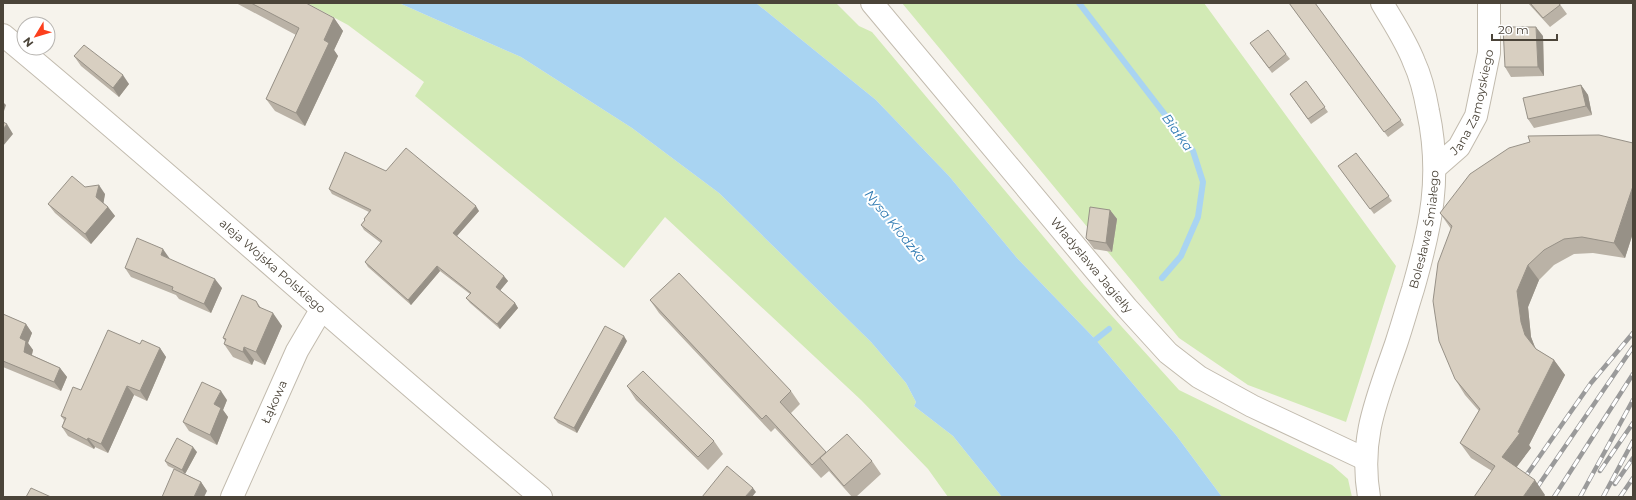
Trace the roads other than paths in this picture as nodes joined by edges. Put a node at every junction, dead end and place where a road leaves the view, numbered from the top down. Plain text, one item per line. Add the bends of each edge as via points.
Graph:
1 (872, 3) edge
2 (1382, 3) edge
3 (1489, 3) edge
4 (3, 35) edge
5 (1435, 168) junction
6 (321, 310) junction
7 (1365, 459) junction
8 (232, 497) edge
9 (542, 497) edge
10 (1369, 497) edge

1 - 7 street, Władysława Jagiełły via 1127,308 1168,353 1199,377 1233,396
2 - 5 street, Bolesława Śmiałego via 1414,61 1424,89 1434,140
3 - 5 street, Jana Zamoyskiego via 1489,52 1476,116 1459,147
4 - 6 street, aleja Wojska Polskiego
5 - 7 street, Bolesława Śmiałego via 1430,227 1397,341 1372,412
6 - 8 street, Łąkowa via 298,351
6 - 9 street, aleja Wojska Polskiego
7 - 10 street, Bolesława Śmiałego

